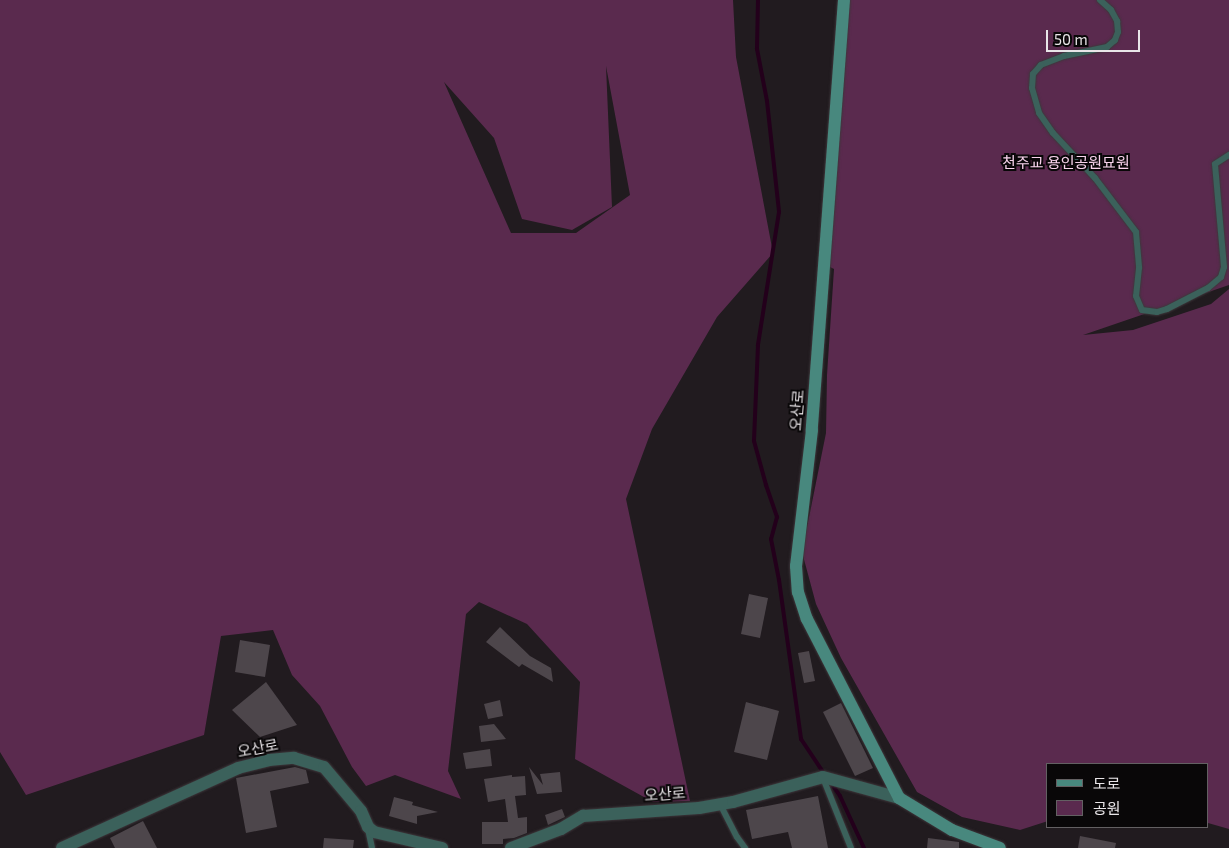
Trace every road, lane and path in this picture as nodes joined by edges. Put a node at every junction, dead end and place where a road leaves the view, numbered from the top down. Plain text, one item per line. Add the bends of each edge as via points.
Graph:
1 (844, 0) edge
2 (1100, 0) edge
3 (1229, 155) edge
4 (823, 777) junction
5 (899, 798) junction
6 (720, 804) junction
7 (368, 828) junction
8 (62, 848) edge
9 (372, 848) edge
10 (442, 848) edge
11 (512, 848) edge
12 (745, 848) edge
13 (851, 848) edge
14 (1000, 848) edge

1 - 5 street, 오산로 via 812,430 796,579 807,619
2 - 3 lane via 1111,10 1116,21 1118,32 1115,40 1107,47 1064,56 1041,65 1033,74 1032,88 1039,113 1053,133 1095,178 1136,232 1139,268 1136,296 1142,310 1156,312 1167,309 1221,278 1224,267 1215,164
4 - 5 street
4 - 6 street, 오산로
4 - 13 lane
5 - 14 street via 952,830
6 - 11 street, 오산로 via 583,816 562,829
6 - 12 lane
7 - 8 street, 오산로 via 361,811 324,766 294,758 238,768
7 - 9 lane
7 - 10 street

